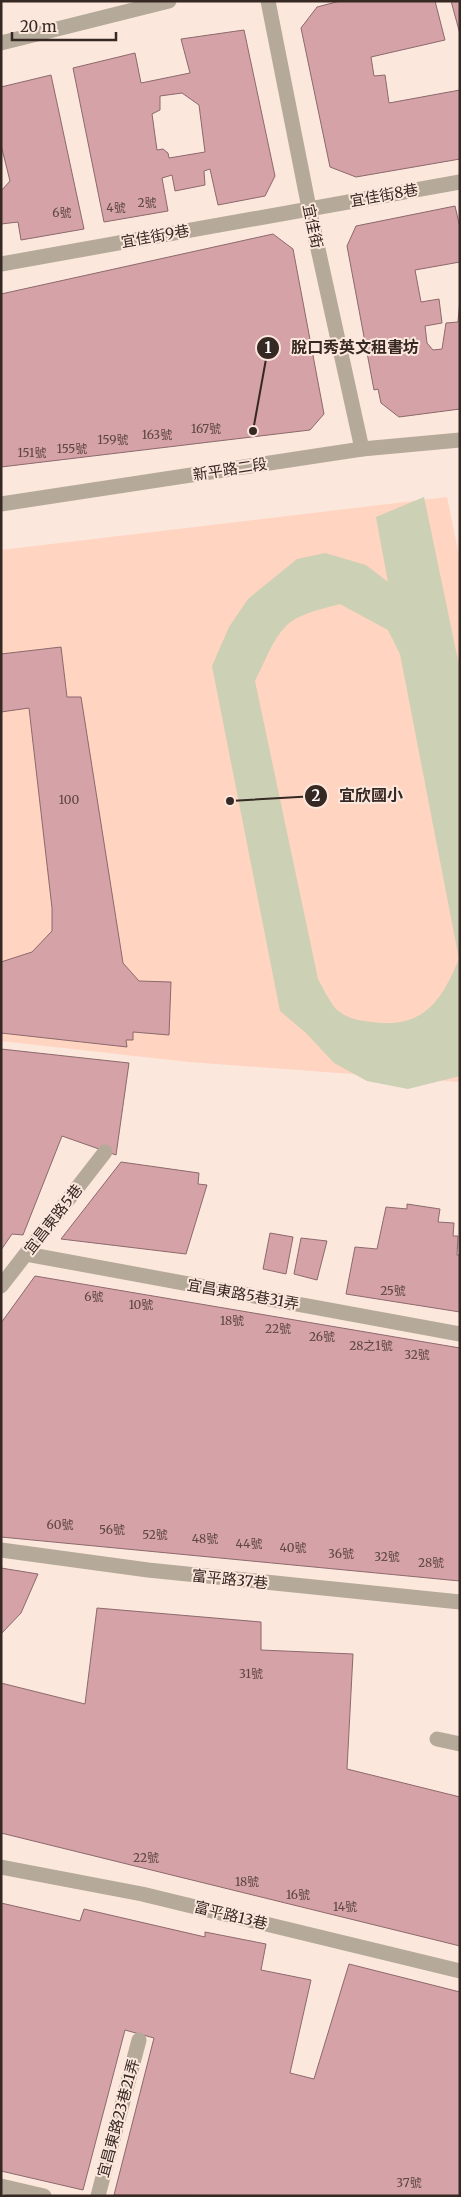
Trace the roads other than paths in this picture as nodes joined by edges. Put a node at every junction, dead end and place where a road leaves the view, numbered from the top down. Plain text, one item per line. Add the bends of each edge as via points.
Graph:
1 (169, 1) edge
2 (268, 1) edge
3 (1, 43) edge
4 (460, 182) edge
5 (308, 208) junction
6 (1, 264) edge
7 (460, 440) edge
8 (362, 449) junction
9 (1, 504) edge
10 (106, 1152) dead end
11 (26, 1254) junction
12 (1, 1286) edge
13 (460, 1334) edge
14 (1, 1550) edge
15 (460, 1602) edge
16 (437, 1739) dead end
17 (460, 1744) edge
18 (1, 1867) edge
19 (460, 1971) edge
20 (139, 2040) dead end
21 (1, 2186) edge
22 (44, 2196) edge
23 (98, 2196) edge

1 - 3 street
2 - 5 street, 宜佳街
4 - 5 street, 宜佳街8巷
5 - 6 street, 宜佳街9巷
5 - 8 street, 宜佳街
7 - 8 street, 新平路二段
8 - 9 street, 新平路二段
10 - 11 street, 宜昌東路5巷
11 - 12 street, 宜昌東路5巷
11 - 13 street, 宜昌東路5巷31弄
14 - 15 street, 富平路37巷 via 148,1570
16 - 17 street
18 - 19 street, 富平路13巷 via 142,1894
20 - 23 street, 宜昌東路23巷21弄
21 - 22 street

